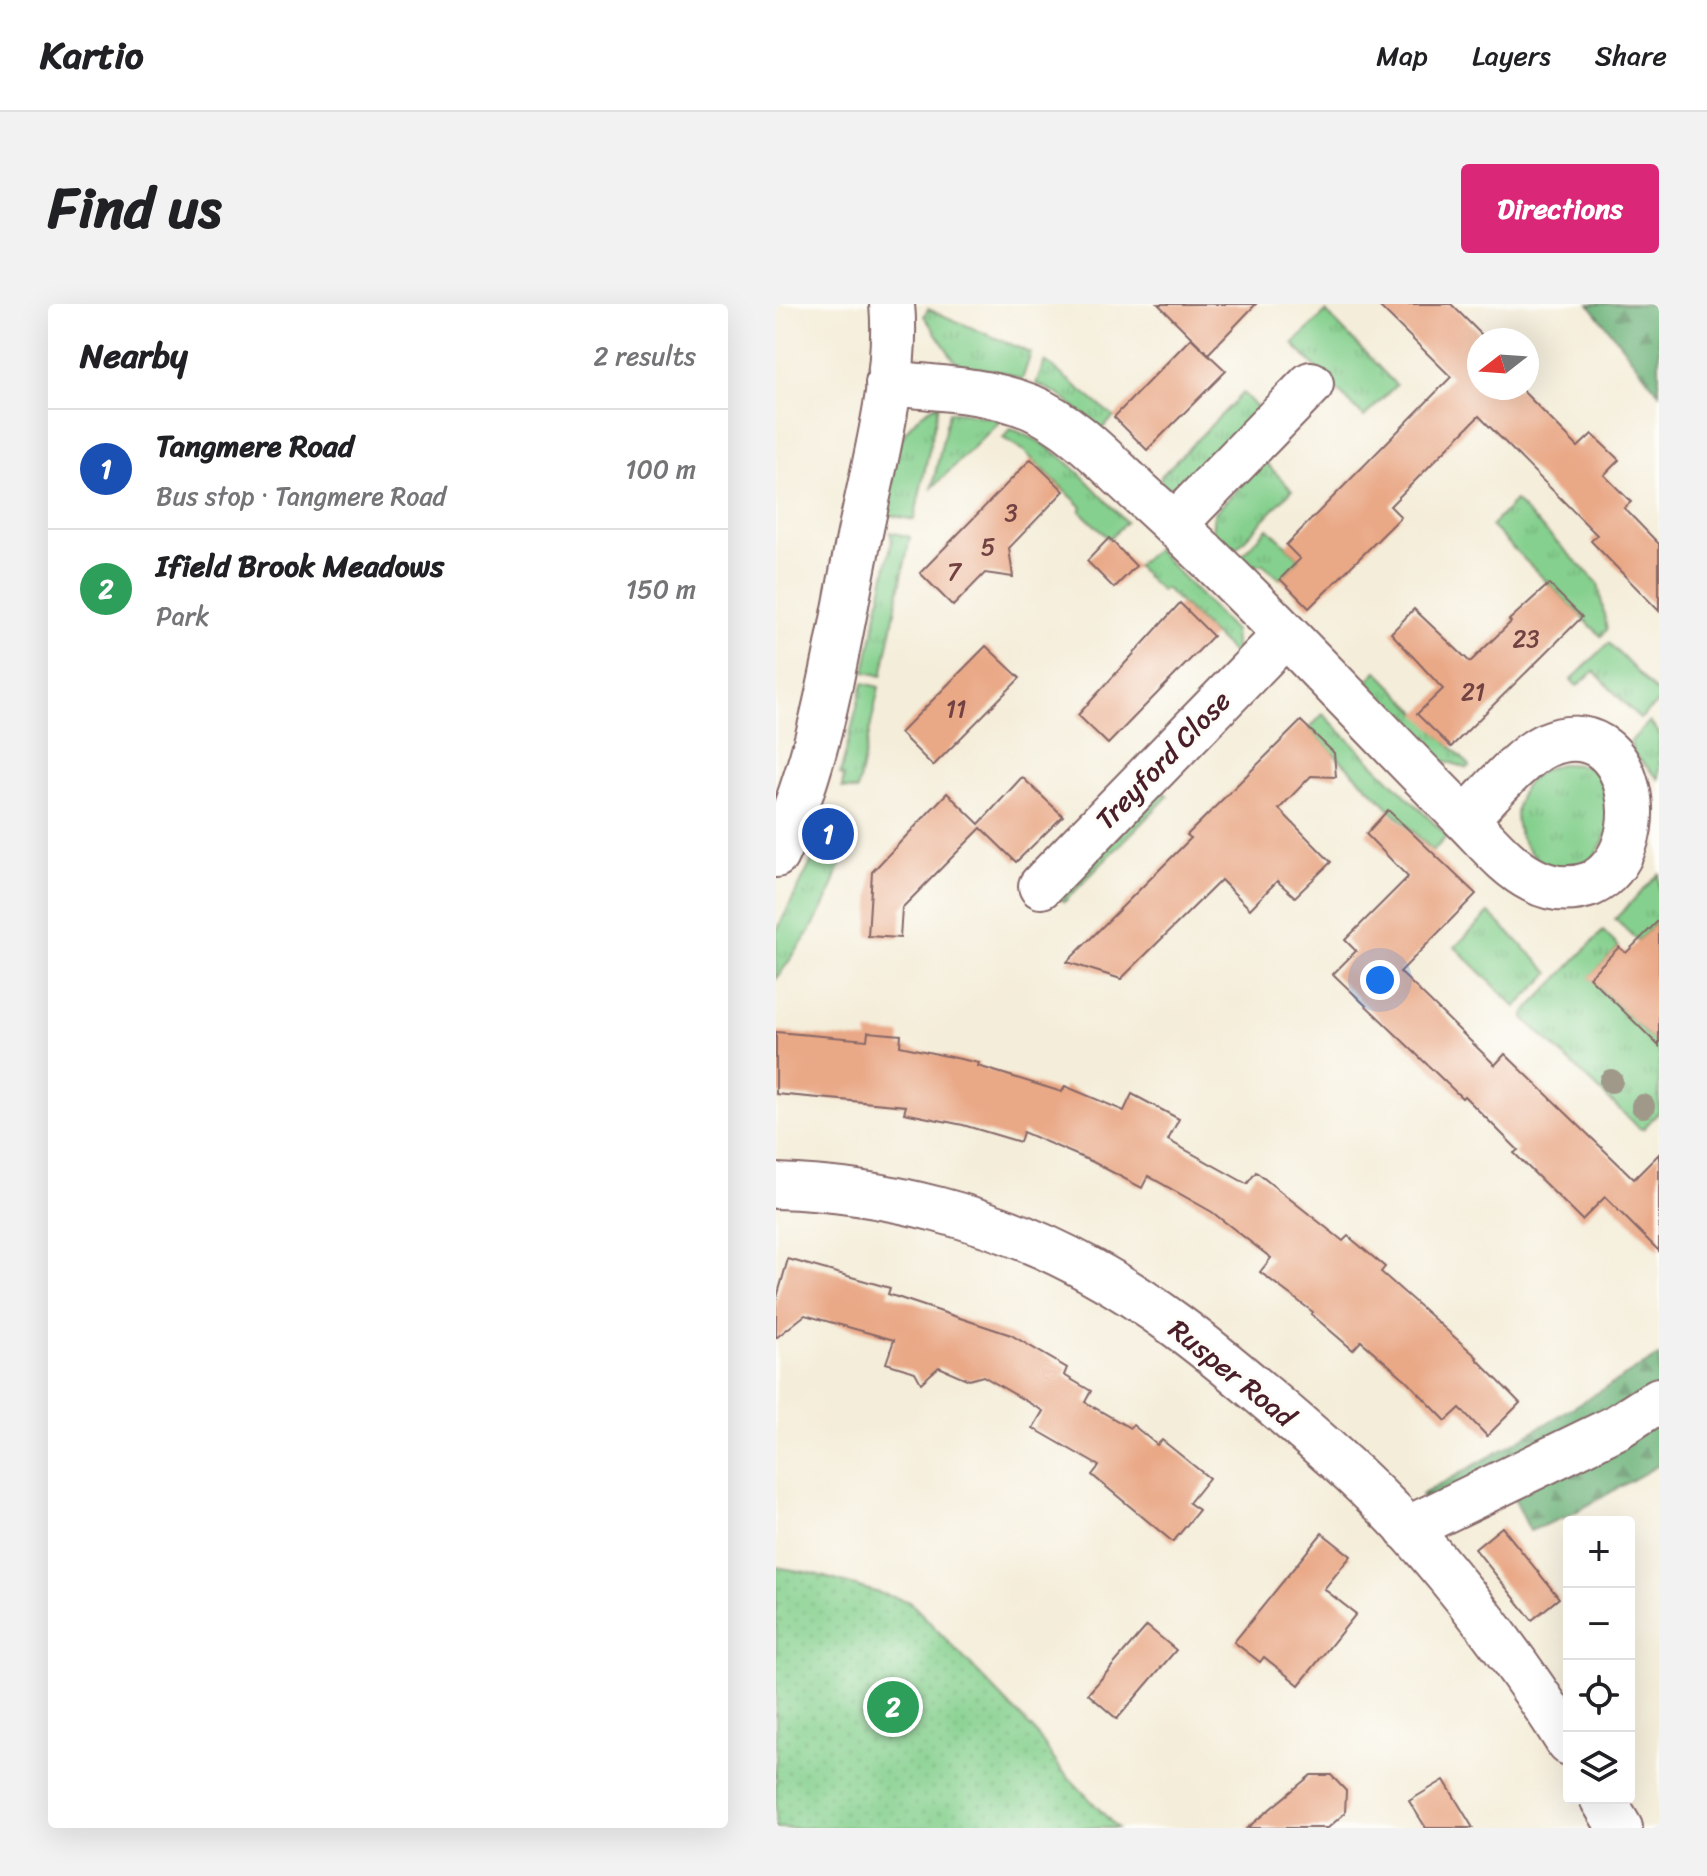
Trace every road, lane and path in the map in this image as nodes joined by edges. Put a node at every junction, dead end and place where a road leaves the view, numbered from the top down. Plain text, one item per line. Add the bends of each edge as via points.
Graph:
1 (892, 304) edge
2 (888, 383) junction
3 (1311, 384) dead end
4 (1175, 524) junction
5 (1285, 635) junction
6 (1465, 819) dead end
7 (776, 855) edge
8 (1041, 886) dead end
9 (776, 1186) edge
10 (1659, 1400) edge
11 (1407, 1529) junction
12 (1563, 1734) edge
13 (1606, 1804) edge
14 (1620, 1828) edge

1 - 2 street
2 - 4 street via 973,392 1033,408 1065,427
2 - 7 street via 827,696
3 - 4 street
4 - 5 street
5 - 6 street
5 - 8 street, Treyford Close
9 - 11 street, Rusper Road via 924,1207 1051,1250 1090,1270 1208,1349
10 - 11 street via 1617,1427
11 - 12 street, Rusper Road via 1458,1587
13 - 14 street

